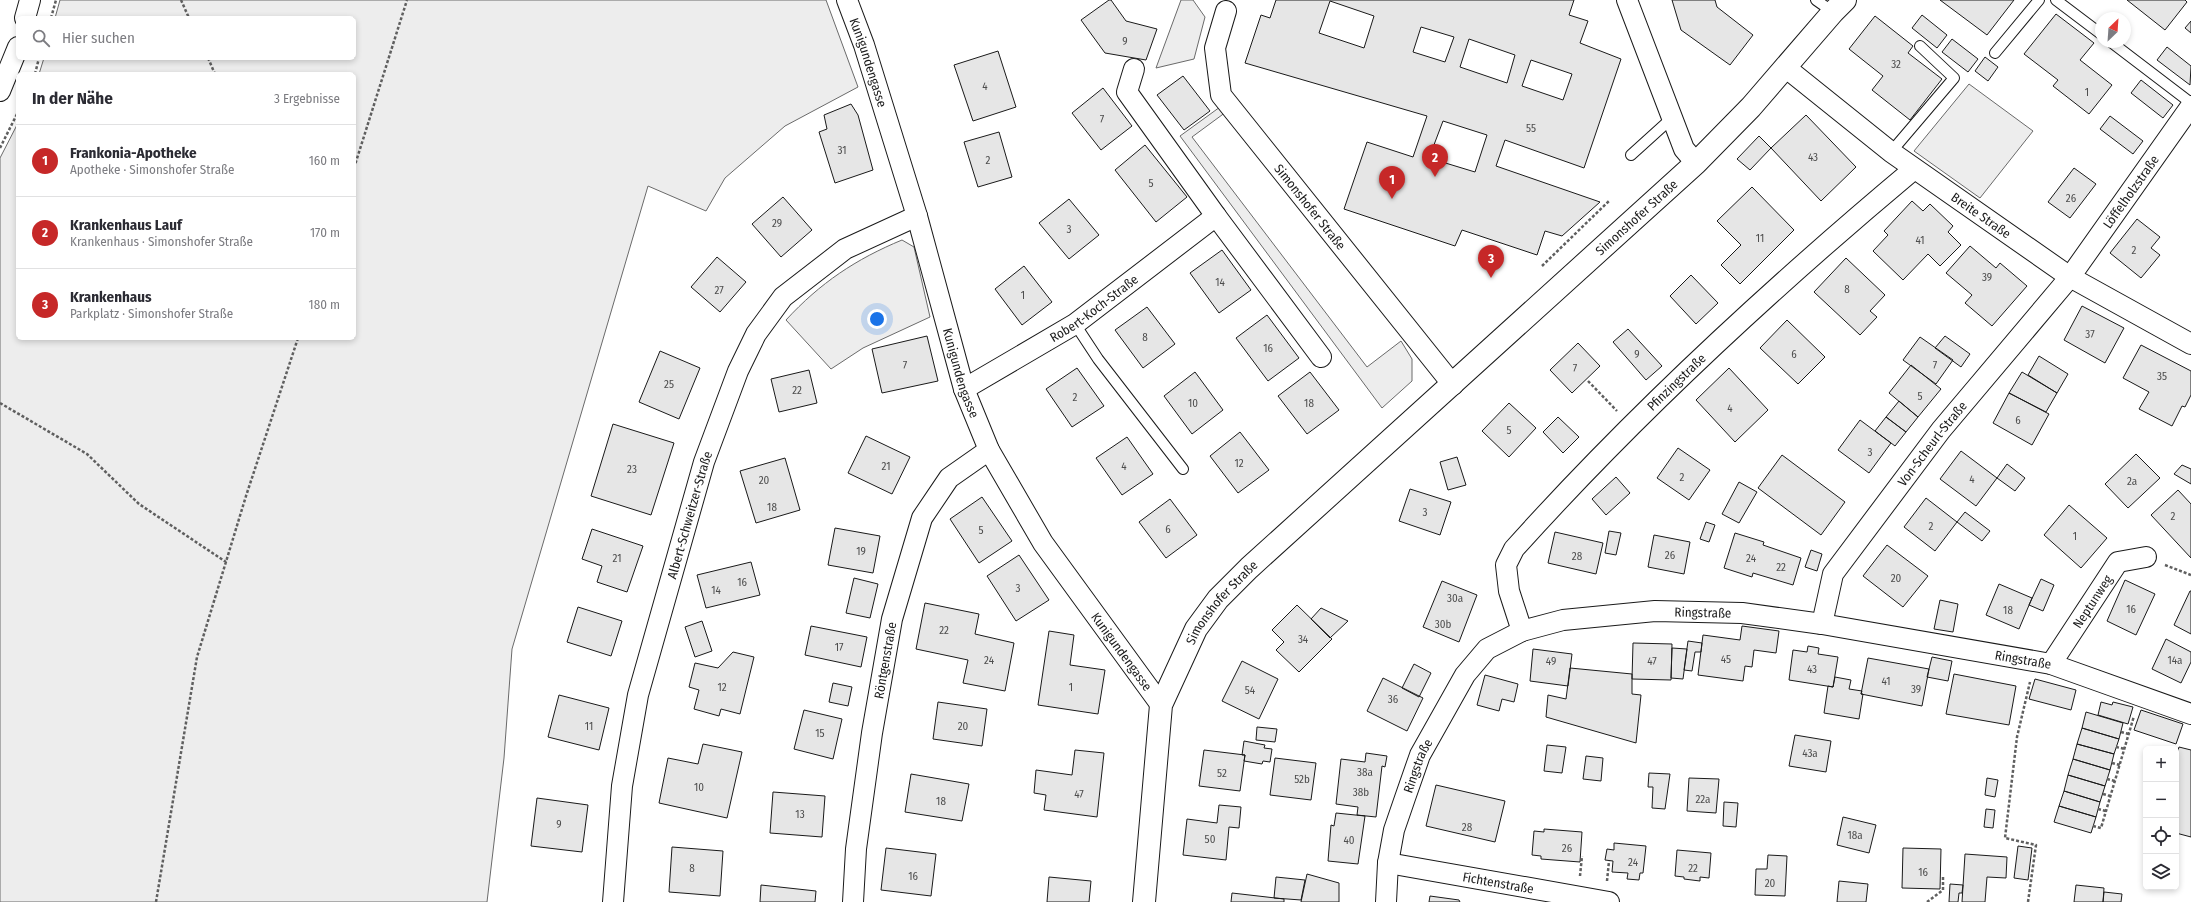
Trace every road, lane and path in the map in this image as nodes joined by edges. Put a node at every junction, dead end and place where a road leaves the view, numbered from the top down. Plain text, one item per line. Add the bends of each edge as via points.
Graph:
1 (30, 0) edge
2 (56, 0) edge
3 (182, 0) edge
4 (407, 0) edge
5 (847, 0) edge
6 (1627, 0) edge
7 (2039, 0) edge
8 (2056, 0) edge
9 (1831, 4) edge
10 (1224, 6) edge
11 (26, 16) edge
12 (52, 16) edge
13 (188, 16) edge
14 (2095, 29) edge
15 (1920, 46) dead end
16 (2119, 48) edge
17 (16, 52) edge
18 (1995, 53) dead end
19 (38, 60) edge
20 (209, 60) edge
21 (1785, 67) junction
22 (1134, 69) dead end
23 (36, 72) edge
24 (215, 72) edge
25 (0, 91) edge
26 (2191, 102) edge
27 (2191, 106) edge
28 (16, 116) edge
29 (1673, 117) junction
30 (0, 148) edge
31 (1891, 152) junction
32 (1631, 155) dead end
33 (356, 162) edge
34 (1696, 163) junction
35 (1914, 169) junction
36 (1608, 201) dead end
37 (917, 216) junction
38 (1216, 216) junction
39 (1542, 266) dead end
40 (2070, 277) junction
41 (1075, 324) junction
42 (297, 340) edge
43 (2191, 344) edge
44 (1321, 357) dead end
45 (1588, 381) dead end
46 (1453, 385) junction
47 (964, 389) junction
48 (0, 403) edge
49 (1632, 425) junction
50 (989, 450) junction
51 (1183, 469) dead end
52 (2146, 557) joint
53 (226, 562) junction
54 (2191, 575) edge
55 (1822, 624) junction
56 (1522, 631) junction
57 (2043, 662) junction
58 (2141, 695) junction
59 (1160, 705) junction
60 (2191, 714) edge
61 (2121, 732) dead end
62 (2129, 734) junction
63 (2116, 747) dead end
64 (2124, 749) junction
65 (2112, 763) dead end
66 (2120, 765) junction
67 (2107, 779) dead end
68 (2115, 781) junction
69 (2103, 794) dead end
70 (2110, 796) junction
71 (2098, 809) dead end
72 (2106, 811) junction
73 (2093, 826) dead end
74 (1388, 863) junction
75 (1943, 877) dead end
76 (156, 902) edge
77 (613, 902) edge
78 (853, 902) edge
79 (1144, 902) edge
80 (1386, 902) edge
81 (1609, 902) edge
82 (1927, 902) edge
83 (2028, 902) edge

1 - 11 street
2 - 12 path
3 - 13 path
4 - 33 path
5 - 37 street, Kunigundengasse via 864,45
6 - 29 street
7 - 18 lane
8 - 14 lane
9 - 21 street, Simonshofer Straße
10 - 46 street, Simonshofer Straße via 1215,48 1221,95
15 - 31 lane via 1954,78
16 - 26 lane
17 - 25 street
19 - 23 path
20 - 24 path
21 - 31 street, Breite Straße
21 - 34 street, Simonshofer Straße via 1751,107
22 - 38 street via 1127,92
27 - 40 street, Löffelholzstraße
28 - 30 path
29 - 32 lane
29 - 34 street via 1684,149
31 - 35 street, Breite Straße
34 - 46 street, Simonshofer Straße
35 - 40 street, Breite Straße
35 - 49 street, Pfinzingstraße via 1821,246
36 - 39 path
37 - 47 street, Kunigundengasse
37 - 77 street, Albert-Schweitzer-Straße via 845,249 783,297 756,334 738,371 704,462 638,695 622,786
38 - 41 street, Robert-Koch-Straße
38 - 44 street
40 - 43 street, Breite Straße
40 - 55 street, Von-Scheurl-Straße via 1941,430 1833,574
41 - 47 street, Robert-Koch-Straße
41 - 51 lane via 1098,359
42 - 53 path
45 - 49 path
46 - 59 street, Simonshofer Straße via 1249,568 1218,599 1196,629
47 - 50 street, Kunigundengasse
48 - 53 path via 87,454 139,504
49 - 56 street, Pfinzingstraße via 1514,549 1506,565 1509,591
50 - 59 street, Kunigundengasse via 1043,543
50 - 78 street, Röntgenstraße via 949,478 922,518 890,627 856,848
52 - 54 path
52 - 57 street, Neptunweg via 2118,562
53 - 76 path via 197,657
55 - 56 street, Ringstraße via 1742,613 1655,611 1563,620
55 - 57 street, Ringstraße
56 - 74 street, Ringstraße via 1486,649 1461,681 1420,755 1394,830
57 - 58 street, Ringstraße
57 - 83 path via 2017,737 2005,838 2036,845
58 - 60 street, Ringstraße
58 - 62 path
59 - 79 street, Simonshofer Straße
61 - 62 path
62 - 64 path
63 - 64 path
64 - 66 path
65 - 66 path
66 - 68 path
67 - 68 path
68 - 70 path
69 - 70 path
70 - 72 path
71 - 72 path
72 - 73 path via 2100,828
74 - 80 street, Ringstraße
74 - 81 street, Fichtenstraße
75 - 82 path via 1942,890

